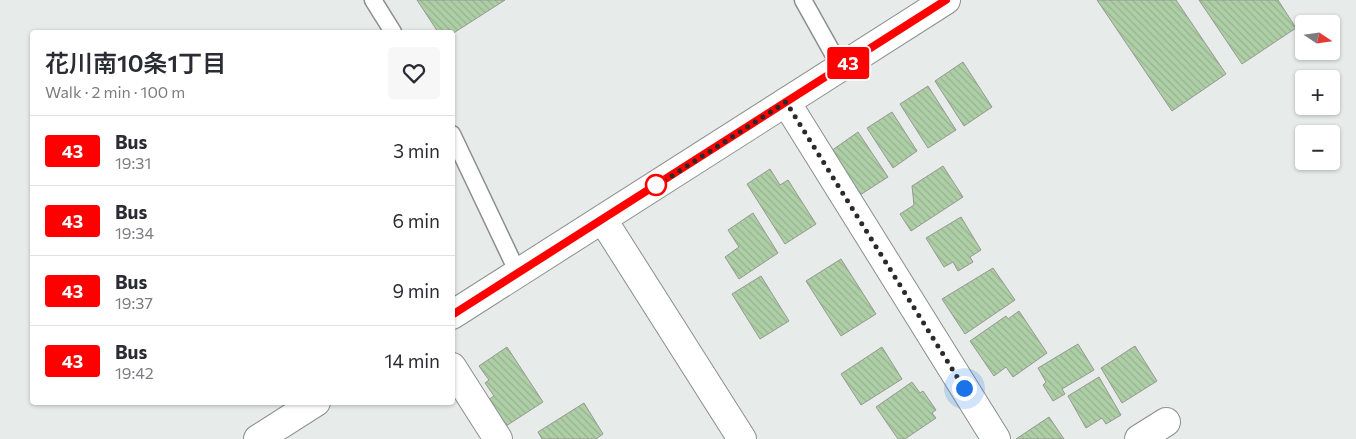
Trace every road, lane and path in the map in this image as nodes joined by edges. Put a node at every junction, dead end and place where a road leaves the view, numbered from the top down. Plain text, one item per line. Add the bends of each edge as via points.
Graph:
1 (373, 0) edge
2 (803, 0) edge
3 (946, 0) edge
4 (392, 30) edge
5 (841, 68) junction
6 (786, 102) junction
7 (455, 140) edge
8 (603, 220) junction
9 (518, 273) junction
10 (455, 313) edge
11 (455, 372) edge
12 (311, 405) edge
13 (1166, 422) dead end
14 (258, 439) edge
15 (498, 439) edge
16 (742, 439) edge
17 (996, 439) edge
18 (1139, 439) edge

1 - 4 lane
2 - 5 lane
3 - 5 street
5 - 6 street
6 - 8 street
6 - 17 street
7 - 9 lane
8 - 9 street
8 - 16 street
9 - 10 street
11 - 15 street
12 - 14 street
13 - 18 street

